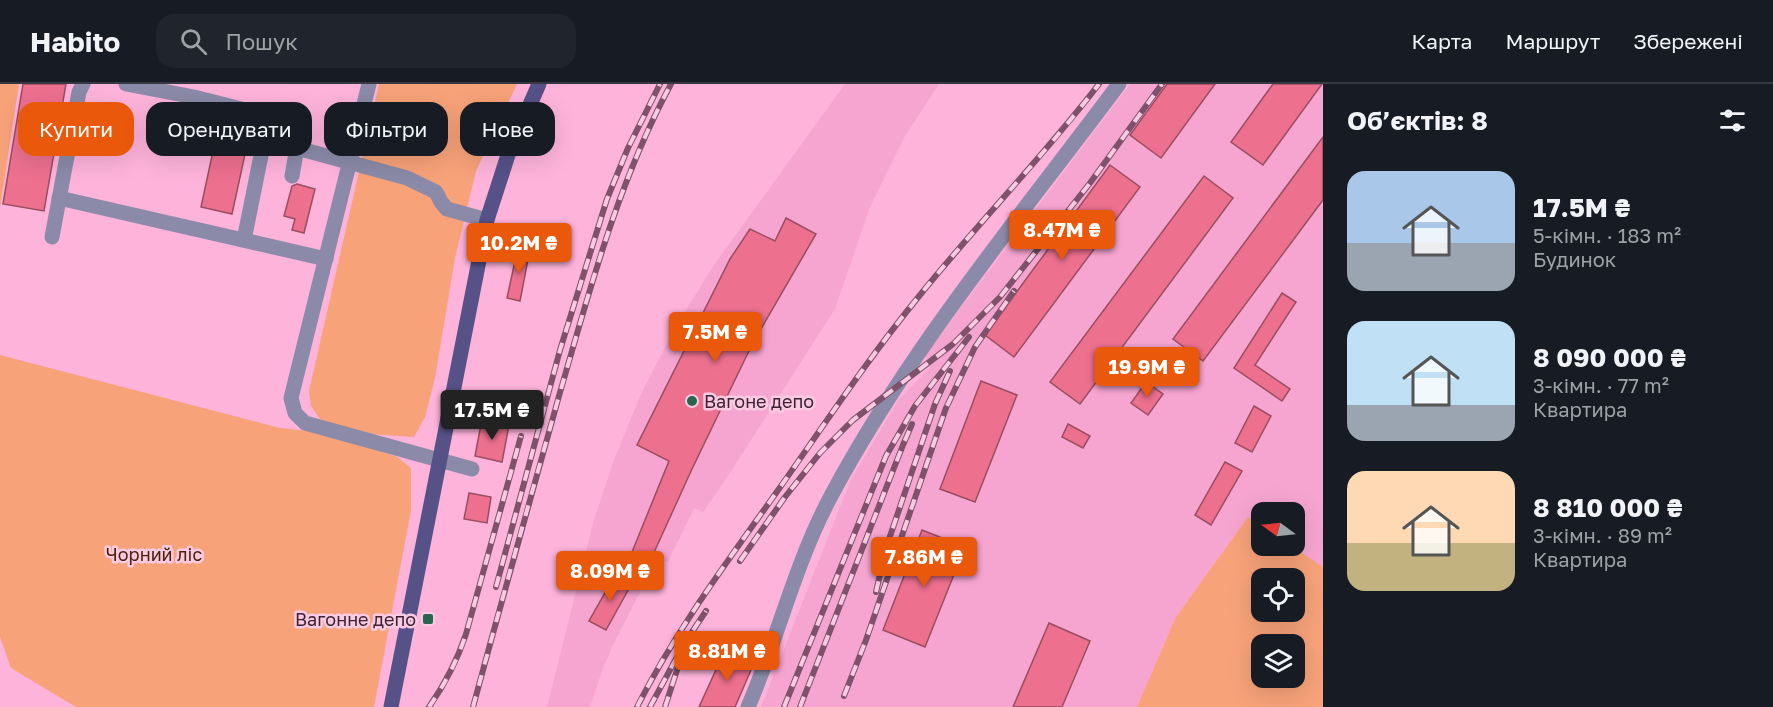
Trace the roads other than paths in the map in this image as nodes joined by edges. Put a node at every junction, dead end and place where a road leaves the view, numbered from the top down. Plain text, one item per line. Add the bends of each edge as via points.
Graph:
1 (83, 84) edge
2 (126, 84) edge
3 (369, 84) edge
4 (539, 84) edge
5 (1119, 84) edge
6 (214, 102) edge
7 (312, 152) edge
8 (261, 156) edge
9 (296, 156) edge
10 (351, 163) junction
11 (292, 176) dead end
12 (59, 198) junction
13 (487, 220) junction
14 (52, 237) dead end
15 (244, 240) junction
16 (326, 259) junction
17 (440, 460) junction
18 (472, 469) dead end
19 (391, 707) edge
20 (748, 707) edge

1 - 12 street
2 - 6 street
3 - 10 street
4 - 13 main road via 508,155
5 - 20 street via 922,346 855,452 809,544
7 - 10 street
8 - 15 street
9 - 11 street
10 - 13 street via 407,178 436,192 447,209
10 - 16 street
12 - 14 street
12 - 15 street
13 - 17 main road
15 - 16 street
16 - 17 street via 291,398 295,413 305,423
17 - 18 street
17 - 19 main road

